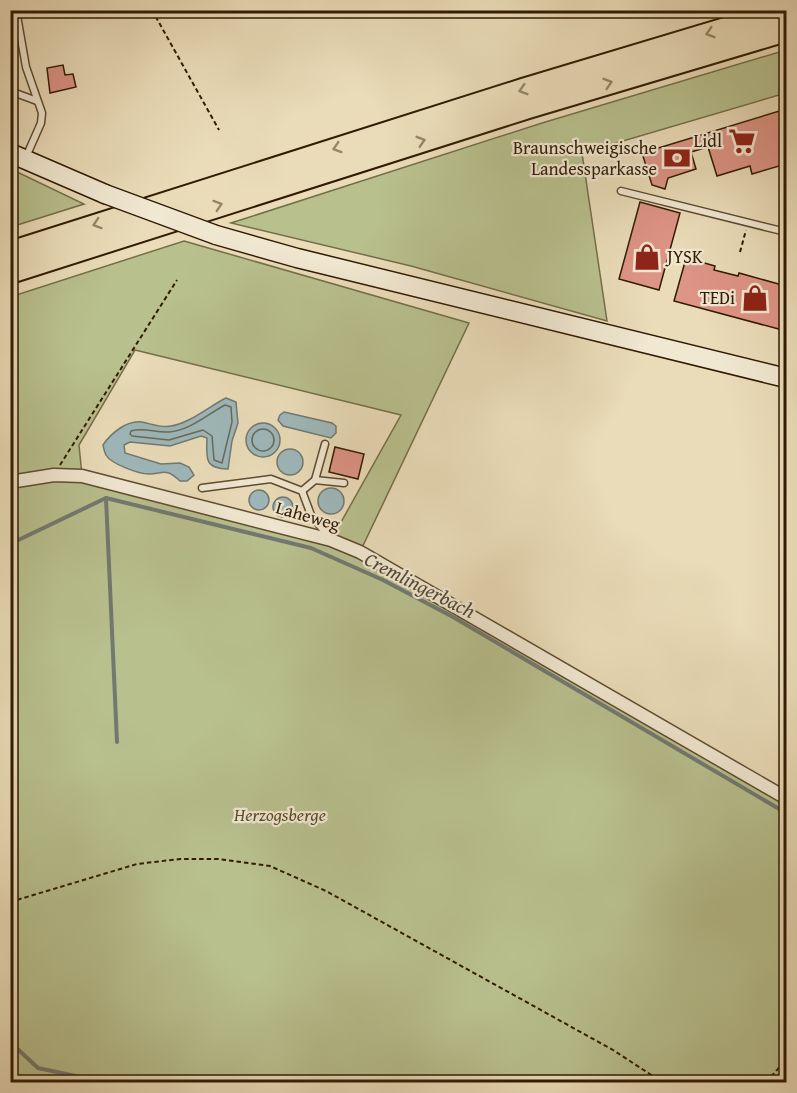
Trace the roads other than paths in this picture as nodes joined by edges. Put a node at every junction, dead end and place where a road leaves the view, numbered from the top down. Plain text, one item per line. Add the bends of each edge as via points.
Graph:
1 (16, 10) edge
2 (786, 12) edge
3 (786, 30) edge
4 (10, 92) edge
5 (37, 101) junction
6 (18, 157) edge
7 (621, 191) dead end
8 (786, 232) edge
9 (10, 253) edge
10 (10, 272) edge
11 (786, 378) edge
12 (325, 444) dead end
13 (315, 480) junction
14 (10, 482) edge
15 (344, 483) dead end
16 (202, 488) dead end
17 (302, 491) junction
18 (331, 540) junction
19 (786, 798) edge

1 - 5 lane via 26,67
2 -> 9 highway via 512,93
10 -> 3 highway via 516,111
4 - 5 lane
5 - 6 lane via 41,123
6 - 11 street, bridge via 216,235
7 - 8 lane
12 - 13 lane
13 - 15 lane
13 - 17 lane
14 - 18 street, Laheweg via 54,475 82,476
16 - 17 lane via 271,479
17 - 18 lane via 311,515
18 - 19 street, Laheweg via 360,552

